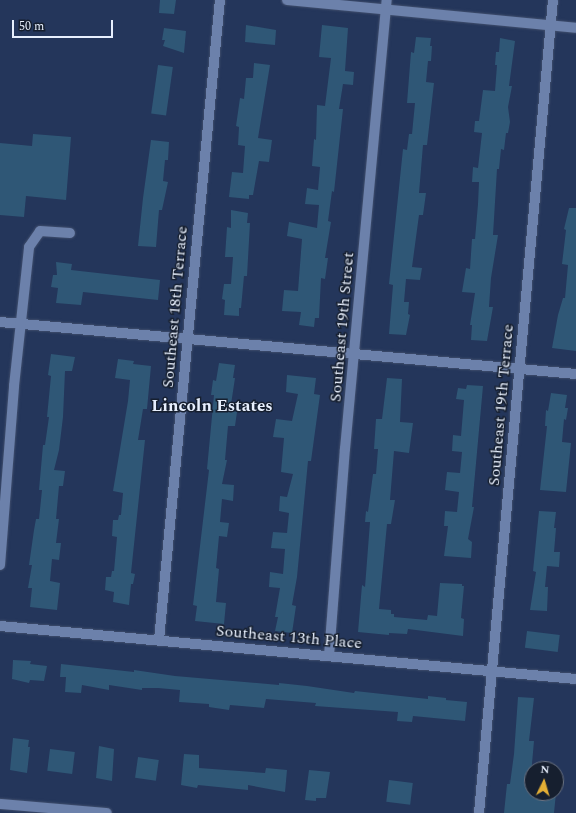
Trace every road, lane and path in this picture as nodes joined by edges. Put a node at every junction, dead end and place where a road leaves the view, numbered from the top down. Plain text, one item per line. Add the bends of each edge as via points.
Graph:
1 (220, 0) edge
2 (287, 0) edge
3 (553, 0) edge
4 (386, 4) edge
5 (551, 26) junction
6 (576, 28) edge
7 (70, 233) dead end
8 (0, 322) edge
9 (20, 324) junction
10 (186, 338) junction
11 (354, 354) junction
12 (520, 368) junction
13 (576, 374) edge
14 (0, 565) edge
15 (0, 626) edge
16 (159, 640) junction
17 (329, 656) junction
18 (491, 671) junction
19 (576, 679) edge
20 (0, 804) edge
21 (107, 813) edge
22 (478, 813) edge

1 - 10 street, Southeast 18th Terrace
2 - 4 street
3 - 5 street, Southeast 19th Terrace
4 - 5 street
4 - 11 street, Southeast 19th Street
5 - 6 street
5 - 12 street, Southeast 19th Terrace
7 - 9 street via 40,231 29,247
8 - 9 street
9 - 10 street
9 - 14 street
10 - 11 street
10 - 16 street, Southeast 18th Terrace
11 - 12 street
11 - 17 street, Southeast 19th Street
12 - 13 street
12 - 18 street, Southeast 19th Terrace
15 - 16 street, Southeast 13th Place
16 - 17 street, Southeast 13th Place
17 - 18 street, Southeast 13th Place
18 - 19 street, Southeast 13th Place
18 - 22 street, Southeast 19th Terrace
20 - 21 street

